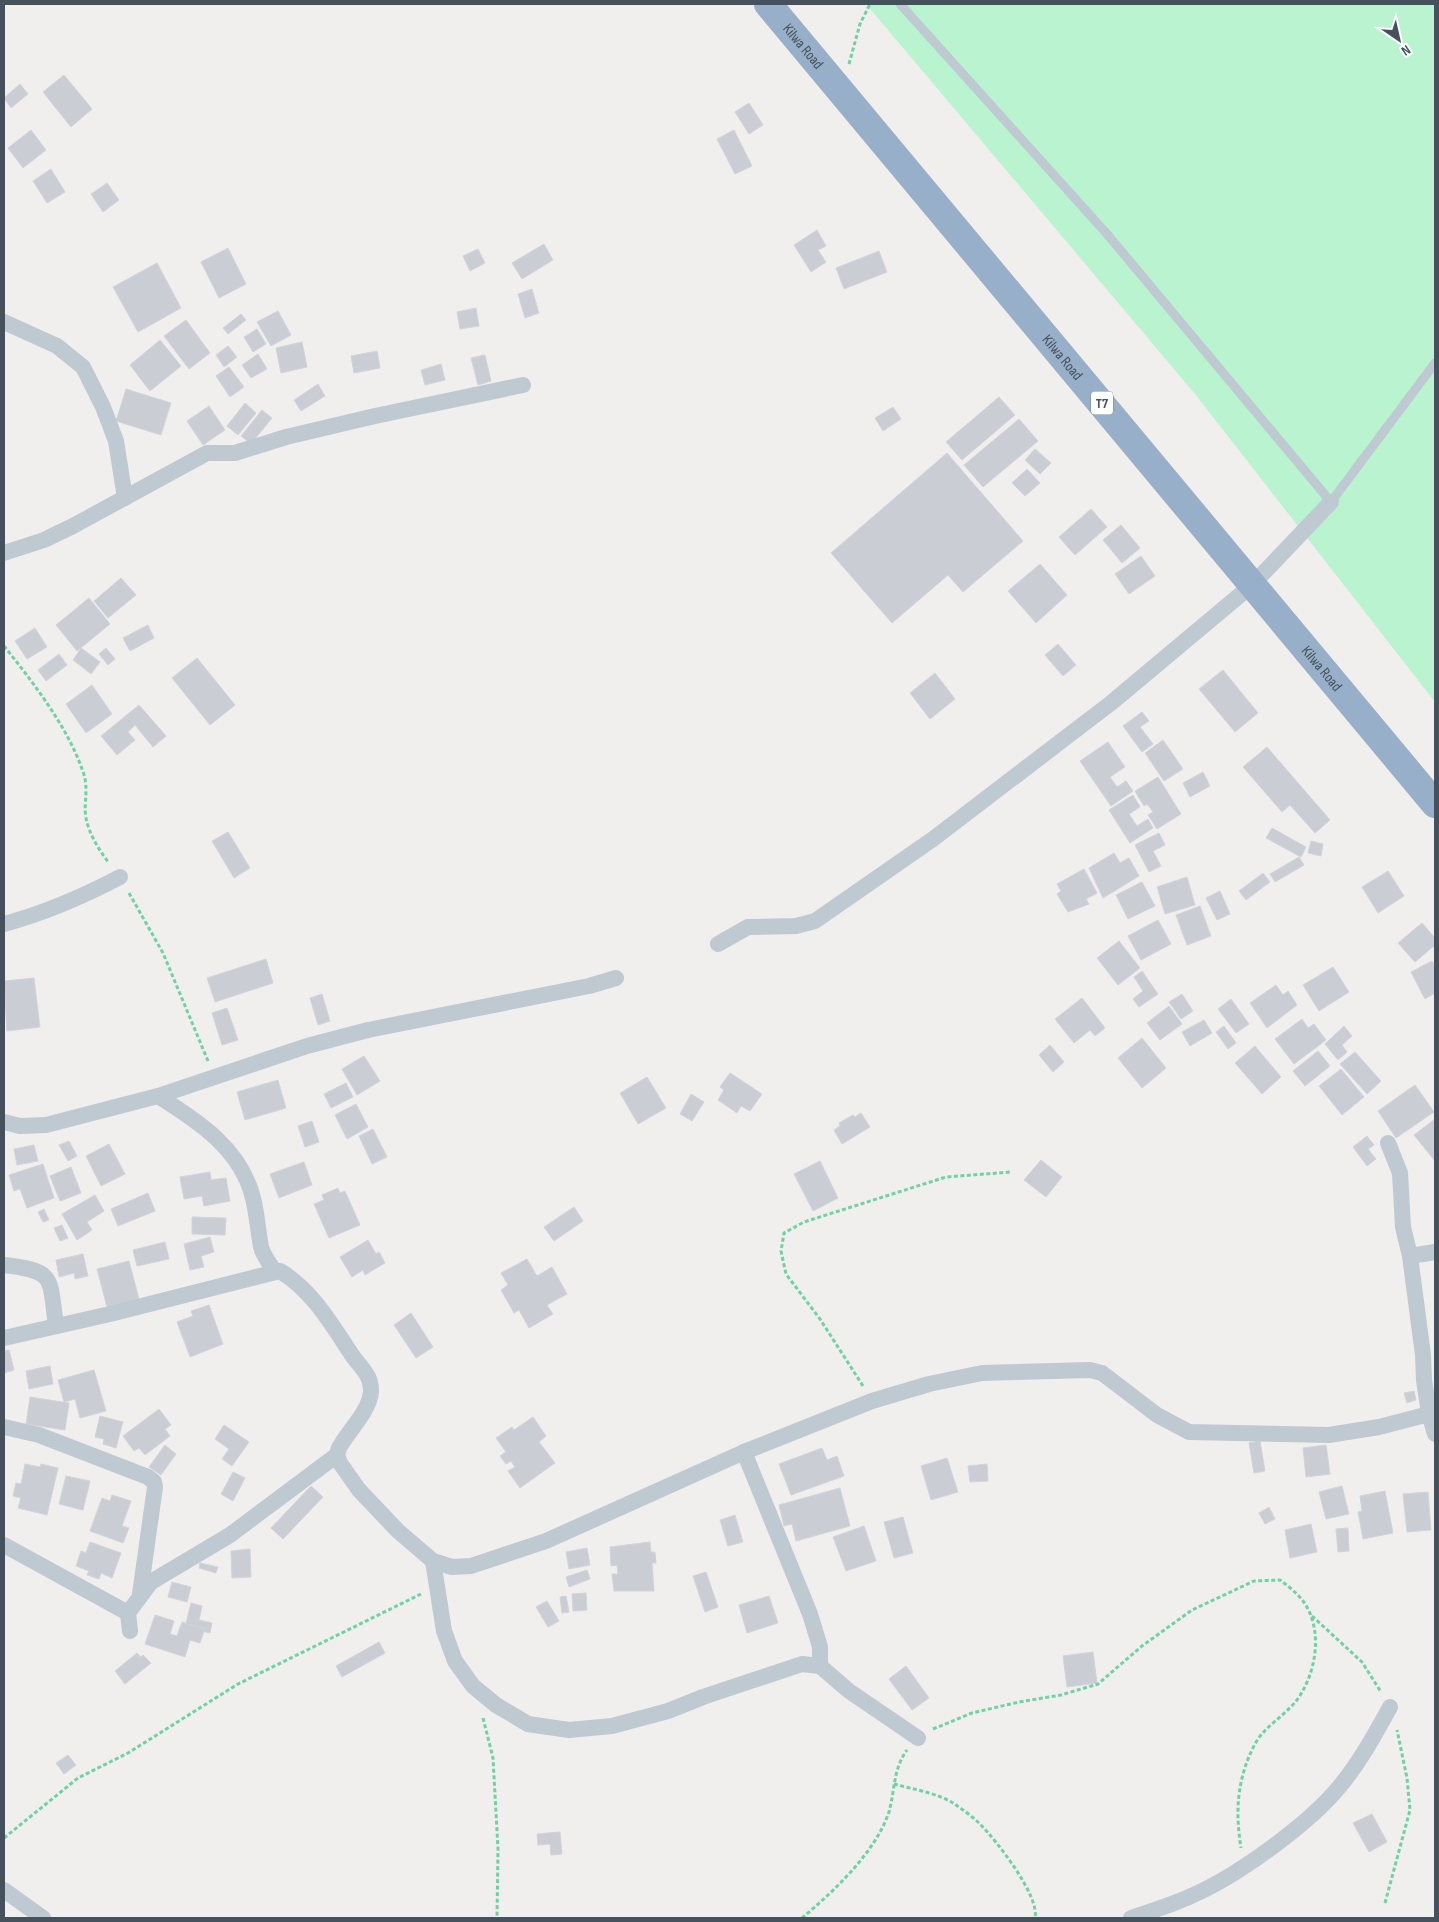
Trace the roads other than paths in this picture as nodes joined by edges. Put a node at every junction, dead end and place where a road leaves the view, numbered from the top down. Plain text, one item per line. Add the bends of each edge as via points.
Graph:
1 (768, 4) edge
2 (900, 4) edge
3 (4, 322) edge
4 (1435, 362) edge
5 (523, 385) dead end
6 (125, 498) junction
7 (1332, 502) junction
8 (4, 553) edge
9 (1252, 585) junction
10 (1435, 804) edge
11 (120, 878) road end
12 (4, 924) edge
13 (718, 944) dead end
14 (616, 978) dead end
15 (158, 1096) junction
16 (4, 1122) edge
17 (1388, 1143) dead end
18 (1435, 1252) edge
19 (1410, 1256) junction
20 (4, 1265) edge
21 (274, 1271) junction
22 (56, 1325) junction
23 (4, 1338) edge
24 (1429, 1414) junction
25 (4, 1427) edge
26 (1435, 1434) edge
27 (744, 1452) junction
28 (337, 1456) junction
29 (4, 1545) edge
30 (433, 1561) junction
31 (140, 1594) junction
32 (128, 1613) junction
33 (130, 1631) dead end
34 (820, 1666) junction
35 (1390, 1706) dead end
36 (918, 1738) road end
37 (4, 1890) edge
38 (43, 1918) edge
39 (1131, 1918) edge

1 - 9 highway, Kilwa Road / T7
2 - 7 lane via 1107,234
3 - 6 street via 57,346 83,367 116,441
4 - 7 lane
5 - 6 street via 366,418 235,452 207,453
6 - 8 street via 44,540
7 - 9 street
9 - 10 highway, Kilwa Road / T7
9 - 13 street via 1111,703 933,839 838,906 809,924 748,928
11 - 12 street via 52,909
14 - 15 street via 368,1030 214,1075
15 - 16 street via 46,1125 20,1126
15 - 21 street via 210,1134 243,1169 253,1196 262,1249
17 - 19 street via 1400,1173 1403,1227
18 - 19 street
19 - 24 street
20 - 22 street via 33,1268 50,1282
21 - 22 street
21 - 28 street via 283,1273 312,1299 368,1374 371,1392 368,1404 343,1441
22 - 23 street
24 - 26 street
24 - 27 street via 1329,1435 1189,1432 1157,1415 1102,1373 1090,1370 982,1373 872,1401
25 - 31 street via 39,1435 154,1482
27 - 30 street via 492,1561 452,1567
27 - 34 street via 810,1614 820,1647
28 - 30 street via 359,1490 398,1531
28 - 31 street via 205,1552 151,1582
29 - 32 street
30 - 34 street via 447,1639 455,1661 473,1686 496,1705 528,1724 569,1730 612,1726 668,1711 703,1696 802,1664
31 - 32 street
32 - 33 street
34 - 36 street
35 - 39 street via 1361,1758 1339,1788 1315,1812 1244,1866 1191,1896
37 - 38 street

